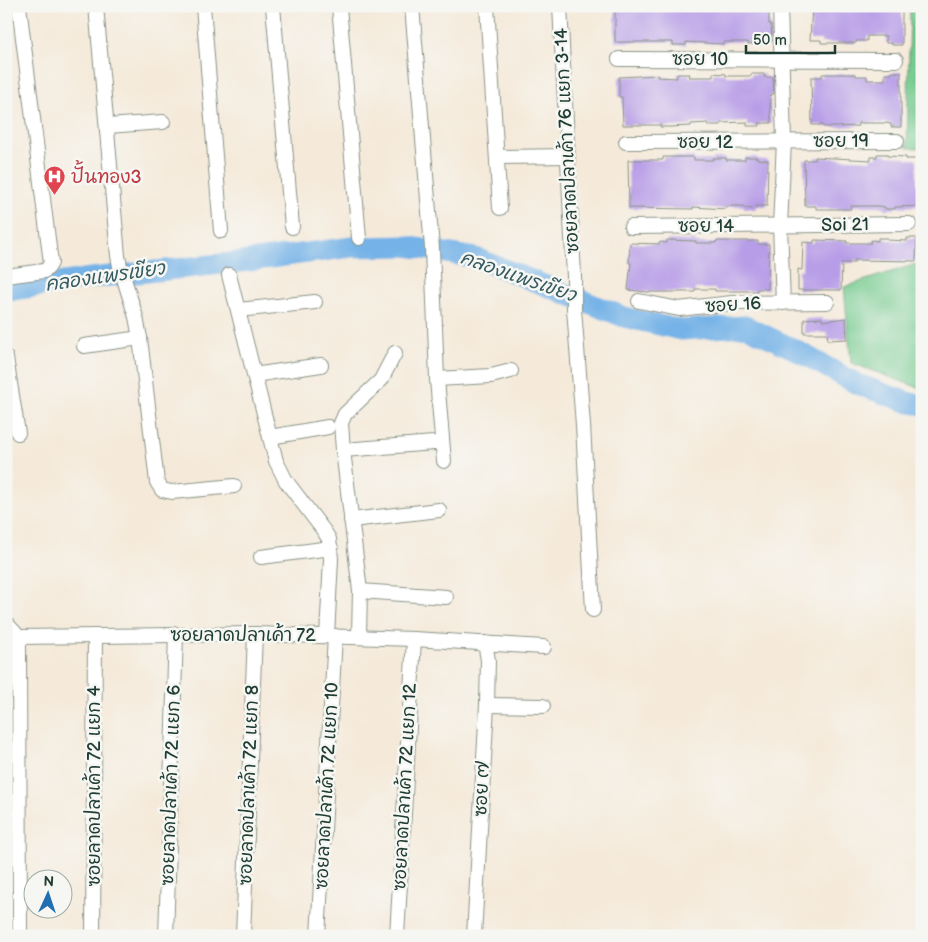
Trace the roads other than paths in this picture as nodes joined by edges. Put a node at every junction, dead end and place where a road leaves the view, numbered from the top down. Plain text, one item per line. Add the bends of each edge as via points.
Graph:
1 (20, 6) edge
2 (96, 6) edge
3 (204, 6) edge
4 (273, 6) edge
5 (339, 6) edge
6 (412, 6) edge
7 (486, 6) edge
8 (560, 6) edge
9 (780, 6) edge
10 (619, 59) dead end
11 (782, 59) junction
12 (896, 60) dead end
13 (163, 122) dead end
14 (107, 126) junction
15 (784, 141) junction
16 (898, 141) dead end
17 (626, 142) dead end
18 (567, 156) junction
19 (496, 157) junction
20 (500, 208) dead end
21 (909, 224) dead end
22 (780, 226) junction
23 (631, 227) dead end
24 (292, 228) dead end
25 (221, 231) dead end
26 (359, 238) dead end
27 (229, 275) dead end
28 (6, 276) edge
29 (639, 301) dead end
30 (314, 302) dead end
31 (827, 302) dead end
32 (784, 303) junction
33 (238, 310) junction
34 (140, 338) junction
35 (84, 346) dead end
36 (395, 353) dead end
37 (6, 358) edge
38 (321, 365) dead end
39 (512, 371) dead end
40 (254, 375) junction
41 (436, 379) junction
42 (328, 427) dead end
43 (18, 433) dead end
44 (270, 437) junction
45 (434, 443) dead end
46 (342, 450) junction
47 (444, 461) dead end
48 (234, 486) dead end
49 (439, 510) dead end
50 (351, 520) junction
51 (330, 548) junction
52 (261, 557) dead end
53 (360, 592) junction
54 (446, 597) dead end
55 (593, 610) dead end
56 (6, 623) edge
57 (176, 634) junction
58 (255, 634) junction
59 (95, 636) junction
60 (331, 636) junction
61 (359, 636) junction
62 (19, 637) junction
63 (414, 638) junction
64 (485, 643) junction
65 (544, 648) dead end
66 (487, 705) junction
67 (543, 706) dead end
68 (20, 936) edge
69 (93, 936) edge
70 (166, 936) edge
71 (243, 936) edge
72 (318, 936) edge
73 (397, 936) edge
74 (474, 936) edge

1 - 28 street via 51,263 44,271
2 - 14 street
3 - 25 street
4 - 24 street
5 - 26 street
6 - 41 street via 432,254
7 - 19 street
8 - 18 street, ซอยลาดปลาเค้า 76 แยก 3-14
9 - 11 street
10 - 11 street, ซอย 10
11 - 12 street, ซอย 10
11 - 15 street
13 - 14 street
14 - 34 street via 120,266
15 - 16 street, ซอย 19
15 - 17 street, ซอย 12
15 - 22 street
18 - 19 street
18 - 55 street, ซอยลาดปลาเค้า 76 แยก 3-14
19 - 20 street
21 - 22 street, Soi 21
22 - 23 street, ซอย 14
22 - 32 street
27 - 33 street
29 - 32 street, ซอย 16 via 679,309 732,303
30 - 33 street
31 - 32 street, ซอย 16
33 - 40 street
34 - 35 street
34 - 48 street via 157,482 162,490 172,492
36 - 46 street via 381,380 345,414
37 - 43 street
38 - 40 street
39 - 41 street via 491,376
40 - 44 street
41 - 47 street
42 - 44 street
44 - 51 street via 281,471 324,531
45 - 46 street
46 - 50 street
49 - 50 street
50 - 53 street
51 - 52 street
51 - 60 street, ซอยลาดปลาเค้า 72 แยก 10
53 - 54 street
53 - 61 street
56 - 62 street
57 - 58 street, ซอยลาดปลาเค้า 72
57 - 59 street, ซอยลาดปลาเค้า 72
57 - 70 street, ซอยลาดปลาเค้า 72 แยก 6
58 - 60 street, ซอยลาดปลาเค้า 72
58 - 71 street, ซอยลาดปลาเค้า 72 แยก 8
59 - 62 street, ซอยลาดปลาเค้า 72
59 - 69 street, ซอยลาดปลาเค้า 72 แยก 4
60 - 61 street, ซอยลาดปลาเค้า 72
60 - 72 street, ซอยลาดปลาเค้า 72 แยก 10
61 - 63 street, ซอยลาดปลาเค้า 72
62 - 68 street
63 - 64 street, ซอยลาดปลาเค้า 72
63 - 73 street, ซอยลาดปลาเค้า 72 แยก 12
64 - 65 street, ซอยลาดปลาเค้า 72
64 - 66 street, ซอย ๗
66 - 67 street
66 - 74 street, ซอย ๗

